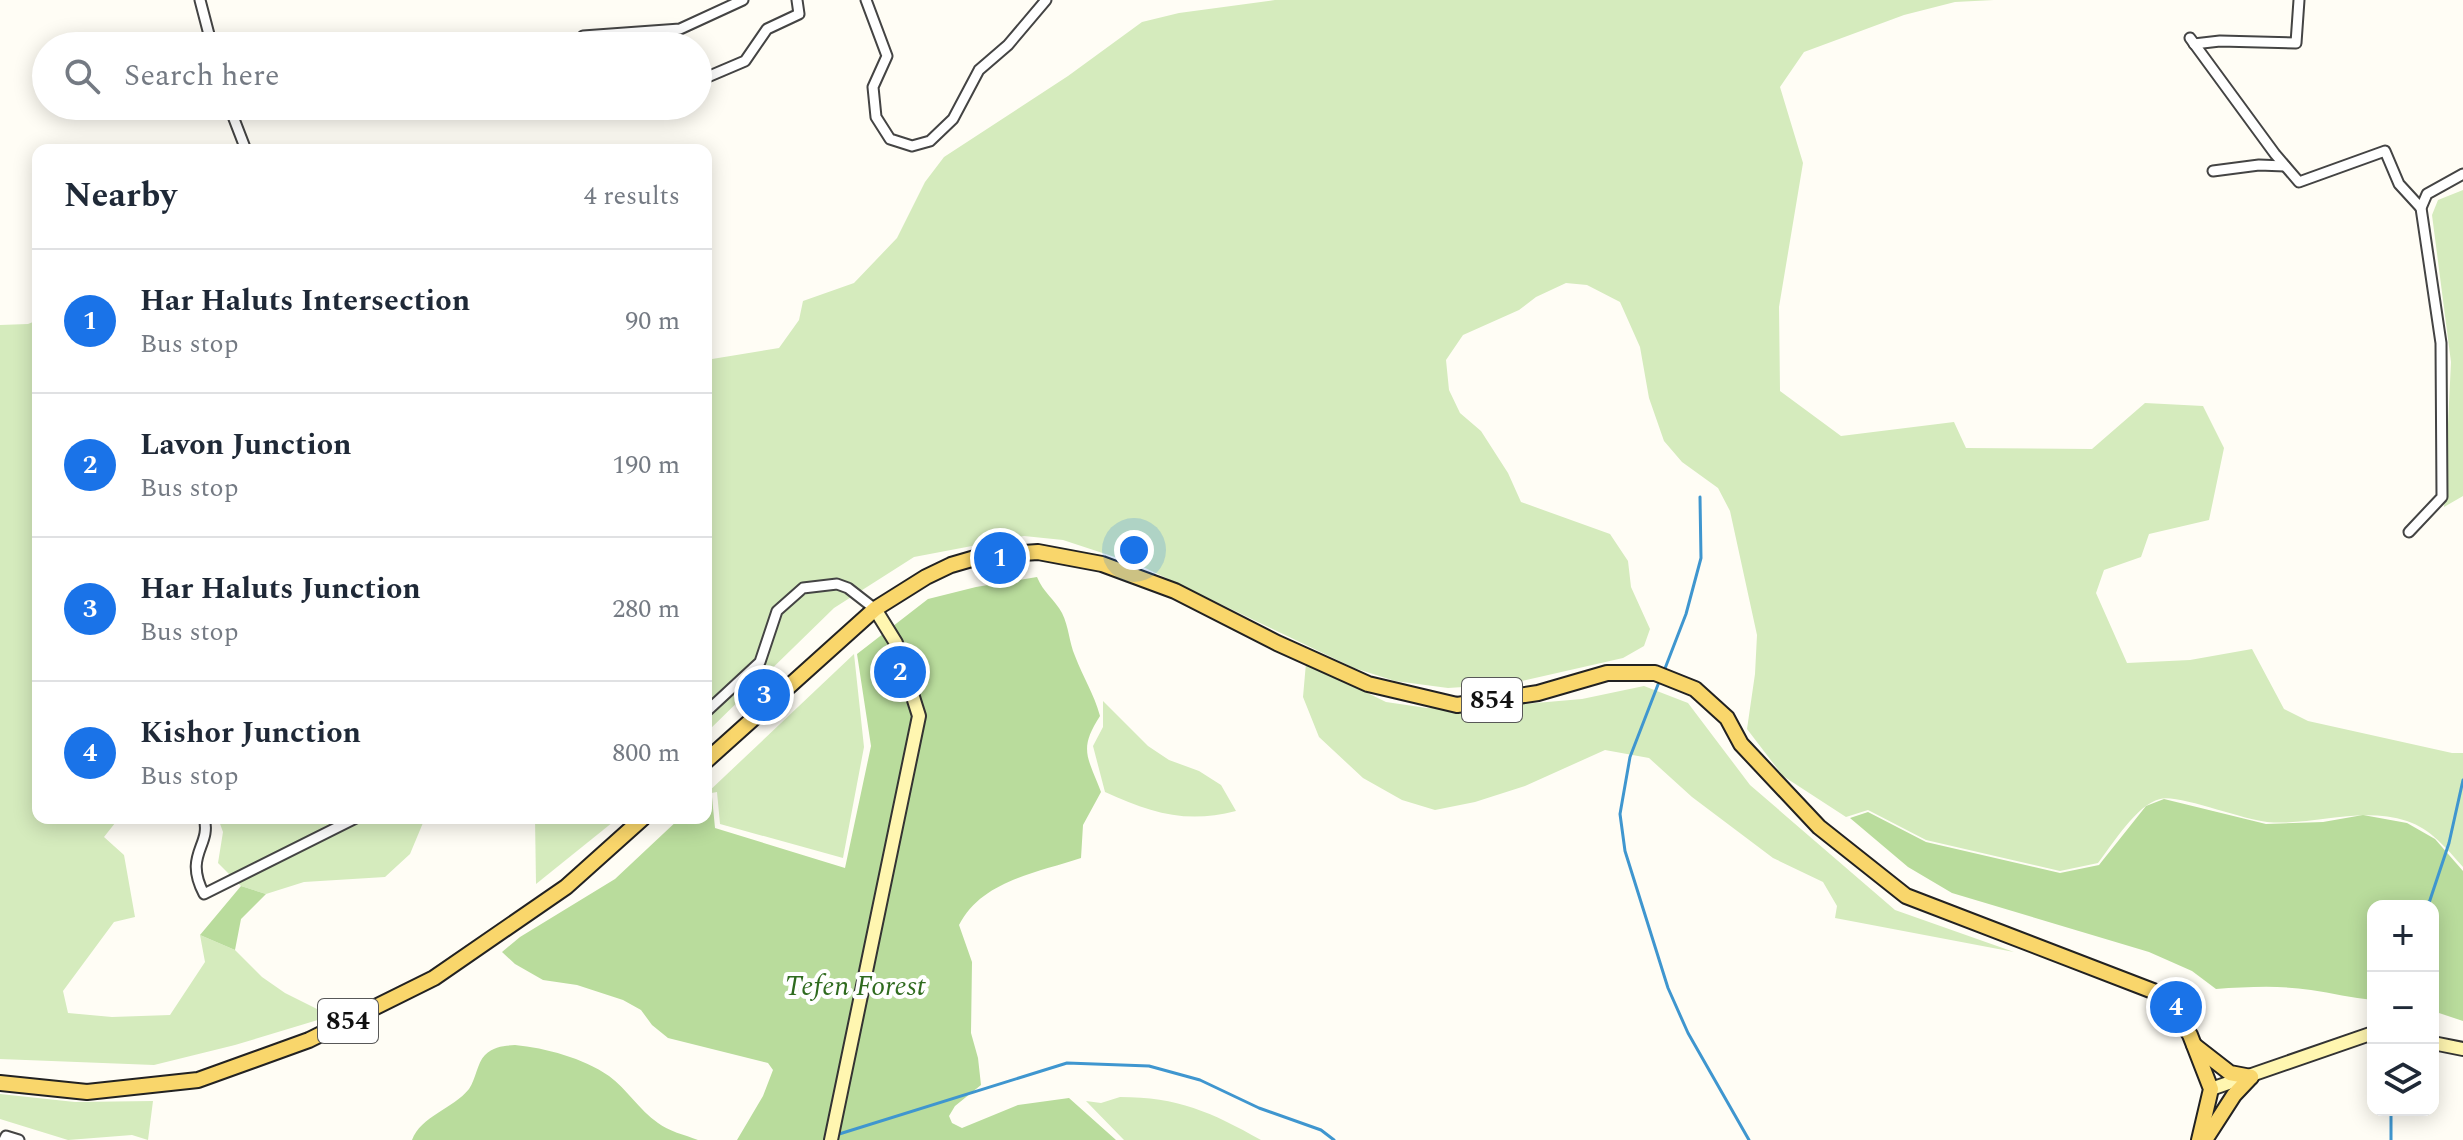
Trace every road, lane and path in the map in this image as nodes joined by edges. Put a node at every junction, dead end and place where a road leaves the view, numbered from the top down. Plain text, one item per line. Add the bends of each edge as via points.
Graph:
1 (200, 0) edge
2 (743, 0) edge
3 (797, 0) edge
4 (866, 0) edge
5 (1046, 0) edge
6 (2299, 0) edge
7 (208, 32) edge
8 (638, 32) edge
9 (712, 75) edge
10 (234, 120) edge
11 (244, 144) edge
12 (2285, 166) junction
13 (2213, 171) dead end
14 (2463, 174) edge
15 (2421, 208) junction
16 (2409, 532) dead end
17 (875, 609) junction
18 (712, 706) edge
19 (712, 756) edge
20 (205, 824) edge
21 (344, 824) edge
22 (636, 824) edge
23 (2367, 1035) edge
24 (2438, 1044) edge
25 (2193, 1045) junction
26 (2463, 1049) edge
27 (2251, 1077) junction
28 (0, 1083) edge
29 (2211, 1089) junction
30 (4, 1140) edge
31 (19, 1140) edge
32 (831, 1140) edge
33 (2202, 1140) edge

1 - 7 street
2 - 8 street via 680,29
3 - 9 street via 799,14 767,29 745,61
4 - 5 street via 887,56 873,87 876,117 890,139 912,146 930,141 953,119 979,70
6 - 12 street via 2296,43 2192,41
10 - 11 street
12 - 13 street
12 - 15 street via 2299,182 2385,151 2399,184
14 - 15 street via 2427,194
15 - 16 street via 2441,343 2442,497
17 - 18 street via 837,584 803,588 777,611 760,662
17 - 19 main road, 854
17 - 25 main road, 854 via 951,565 982,556 1038,552 1102,564 1175,591 1368,684 1457,705 1538,693 1607,673 1655,673 1695,689 1727,718 1741,744 1819,827 1906,896 2153,991 2176,1013
17 - 32 main road via 896,643 919,716
20 - 21 street via 195,864 204,894
22 - 28 main road, 854 via 566,887 434,978 309,1040 198,1080 87,1092
23 - 27 main road
24 - 26 main road
25 - 27 main road via 2230,1073
25 - 29 main road, 854
27 - 29 main road
27 - 33 main road
29 - 33 main road
30 - 31 street

